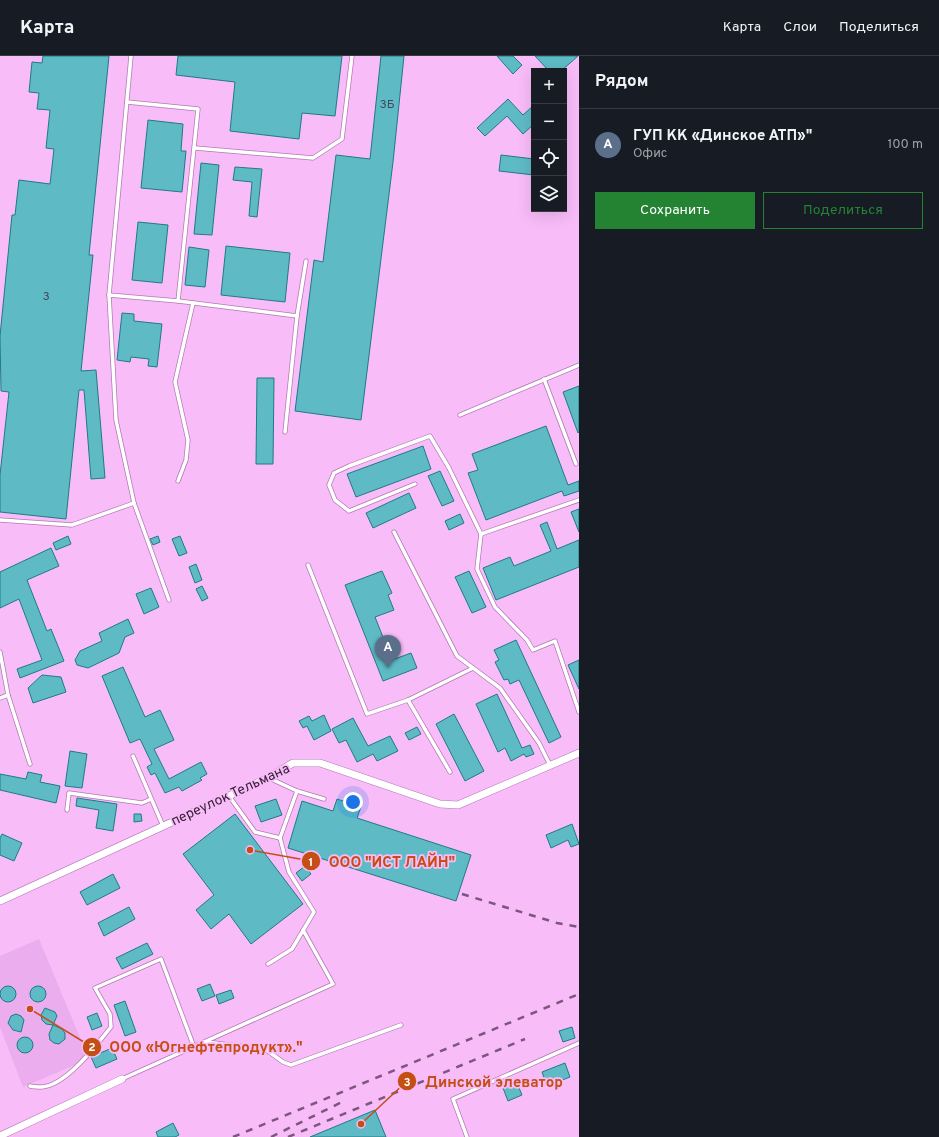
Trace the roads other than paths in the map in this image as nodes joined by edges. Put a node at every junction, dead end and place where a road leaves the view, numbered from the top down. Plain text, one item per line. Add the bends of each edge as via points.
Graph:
1 (131, 56) edge
2 (352, 56) edge
3 (127, 102) junction
4 (195, 148) junction
5 (306, 261) dead end
6 (109, 295) junction
7 (178, 301) junction
8 (193, 303) junction
9 (296, 316) junction
10 (579, 365) edge
11 (544, 379) junction
12 (460, 415) dead end
13 (285, 432) dead end
14 (576, 464) dead end
15 (178, 482) dead end
16 (415, 484) dead end
17 (579, 500) edge
18 (134, 503) junction
19 (0, 520) edge
20 (394, 532) dead end
21 (481, 534) junction
22 (308, 565) dead end
23 (168, 600) dead end
24 (0, 652) edge
25 (474, 668) junction
26 (8, 695) junction
27 (0, 698) edge
28 (408, 700) junction
29 (579, 712) edge
30 (579, 752) edge
31 (133, 756) dead end
32 (30, 764) dead end
33 (550, 765) junction
34 (450, 772) dead end
35 (268, 778) junction
36 (297, 791) junction
37 (229, 796) junction
38 (151, 798) junction
39 (324, 799) dead end
40 (67, 810) dead end
41 (163, 826) junction
42 (280, 838) junction
43 (0, 901) edge
44 (303, 930) junction
45 (268, 964) dead end
46 (401, 1025) dead end
47 (206, 1042) junction
48 (579, 1043) edge
49 (194, 1047) junction
50 (122, 1079) joint
51 (30, 1086) dead end
52 (0, 1136) edge
53 (467, 1137) edge

1 - 3 lane
2 - 4 lane via 342,140 313,158
3 - 4 lane via 198,109
3 - 6 lane
4 - 7 lane
5 - 9 lane
6 - 7 lane
6 - 18 lane via 116,420
7 - 8 lane
8 - 9 lane
8 - 15 lane via 175,382 188,440 186,460
9 - 13 lane
10 - 11 lane
11 - 12 lane
11 - 14 lane
16 - 21 lane via 349,511 335,500 329,485 334,473 430,436 449,468
17 - 21 lane
18 - 19 lane via 72,524
18 - 23 lane
20 - 25 lane via 457,656
21 - 29 lane via 477,569 495,607 527,640 533,650 555,641
22 - 28 lane via 367,714
24 - 26 lane
25 - 28 lane
25 - 33 lane via 500,688 539,743
26 - 27 lane
26 - 32 lane
28 - 34 lane
30 - 33 street, переулок Тельмана
31 - 38 lane
33 - 35 street, переулок Тельмана via 458,805 440,804 320,763 293,763
35 - 36 lane
35 - 37 street, переулок Тельмана
36 - 39 lane
36 - 42 lane
37 - 41 street, переулок Тельмана
37 - 42 lane via 255,832
38 - 40 lane via 142,802 69,793
38 - 41 lane
41 - 43 street, переулок Тельмана
42 - 44 lane via 289,872 314,912
44 - 45 lane via 292,949
44 - 47 lane via 333,984
46 - 47 lane via 291,1065 265,1049
47 - 49 lane
48 - 53 lane via 453,1099
49 - 50 lane
49 - 51 lane via 160,959 95,988 110,1014 111,1027 82,1060 58,1081 43,1087
50 - 52 street

